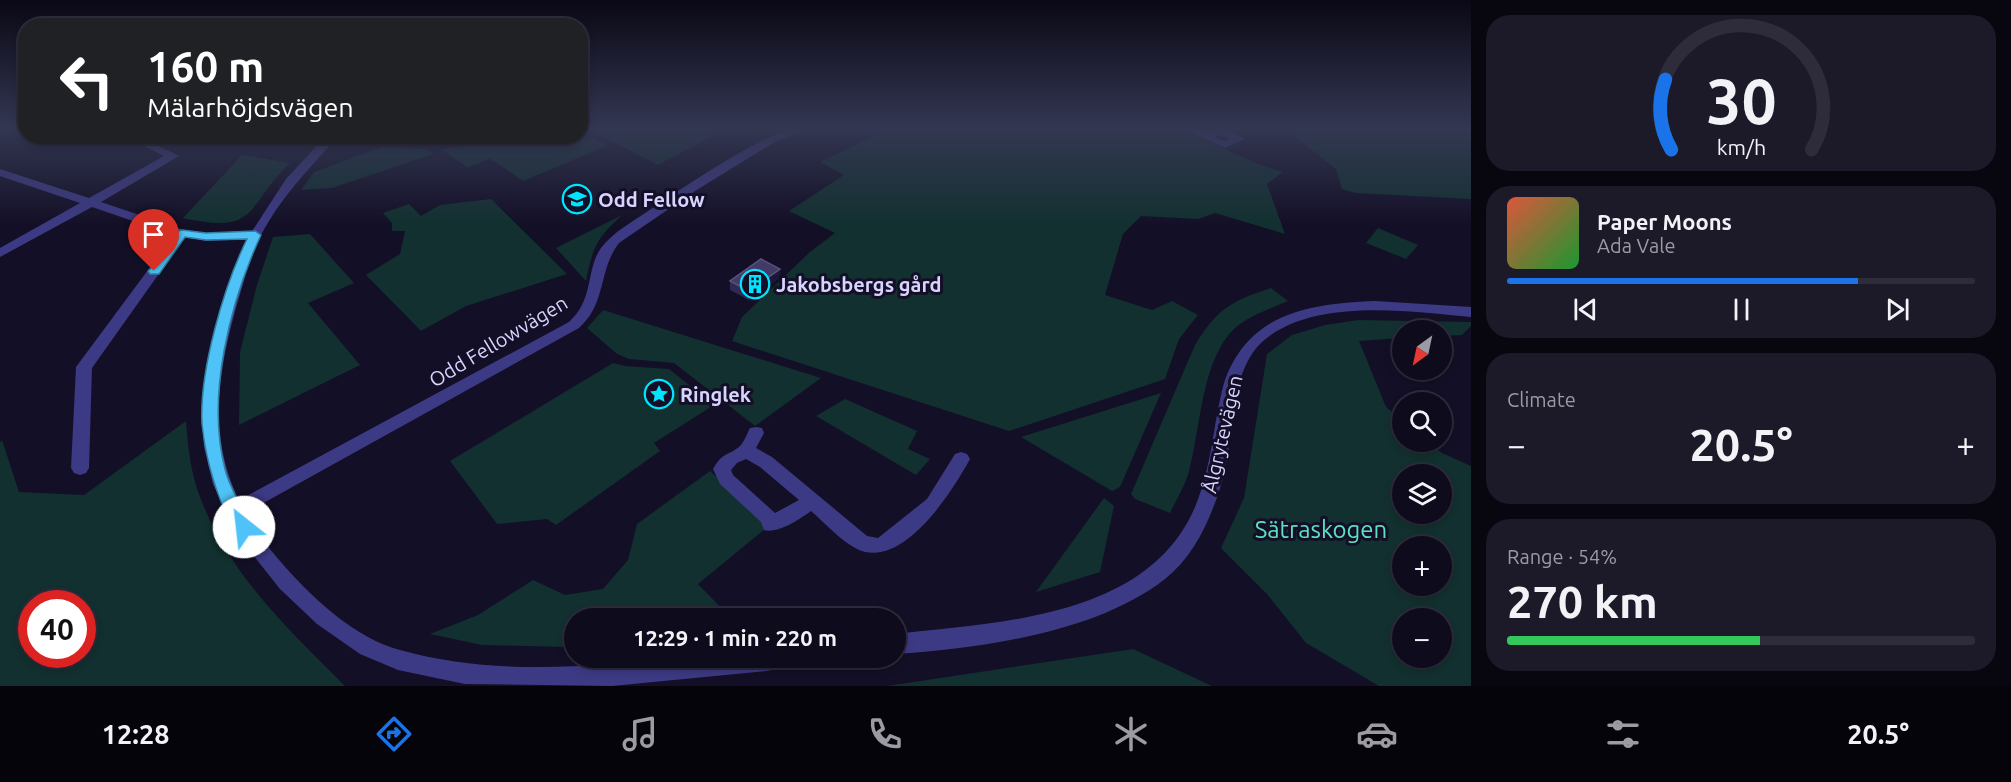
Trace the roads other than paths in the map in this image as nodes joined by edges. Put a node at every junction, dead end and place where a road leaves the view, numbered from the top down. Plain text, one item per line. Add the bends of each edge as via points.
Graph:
1 (164, 161) edge
2 (309, 161) edge
3 (735, 161) edge
4 (0, 172) edge
5 (90, 203) junction
6 (182, 233) junction
7 (255, 235) junction
8 (0, 253) edge
9 (1471, 312) edge
10 (756, 433) dead end
11 (746, 452) junction
12 (961, 459) dead end
13 (80, 468) dead end
14 (811, 501) junction
15 (234, 511) junction
16 (906, 643) edge
17 (693, 668) edge

1 - 5 street
2 - 7 street
3 - 15 street, Odd Fellowvägen via 614,240 605,252 592,301 574,324
4 - 5 street
5 - 6 street
5 - 8 street
6 - 7 street via 206,237
6 - 13 street via 84,367
7 - 15 street via 230,305 213,378 210,422 217,470
9 - 16 street, Ålgrytevägen via 1365,306 1309,313 1273,327 1256,338 1237,367 1219,464 1197,527 1158,572 1118,598 1068,616 1009,629
10 - 11 street
11 - 14 street via 766,462
11 - 14 street via 731,458 722,469 726,479 771,524
12 - 14 street via 933,504 879,546 862,543
15 - 17 street via 265,558 308,604 347,634 395,659 479,677 578,680

